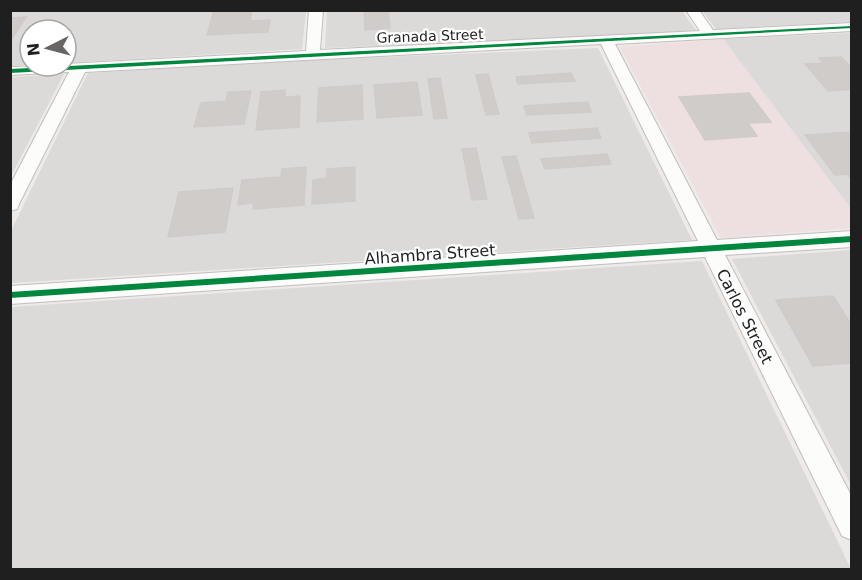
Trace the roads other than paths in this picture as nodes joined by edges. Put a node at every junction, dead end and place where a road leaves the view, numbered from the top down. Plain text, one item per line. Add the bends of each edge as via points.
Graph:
1 (316, 10) edge
2 (692, 10) edge
3 (852, 27) edge
4 (709, 34) junction
5 (607, 42) junction
6 (313, 54) junction
7 (79, 68) junction
8 (10, 71) edge
9 (10, 204) edge
10 (852, 239) edge
11 (712, 250) junction
12 (10, 295) edge
13 (852, 526) edge

1 - 6 street
2 - 4 street
3 - 4 street, Granada Street
4 - 5 street, Granada Street
5 - 6 street, Granada Street
5 - 11 street, Carlos Street
6 - 7 street, Granada Street
7 - 8 street, Granada Street
7 - 9 street
10 - 11 street, Alhambra Street
11 - 12 street, Alhambra Street
11 - 13 street, Carlos Street

